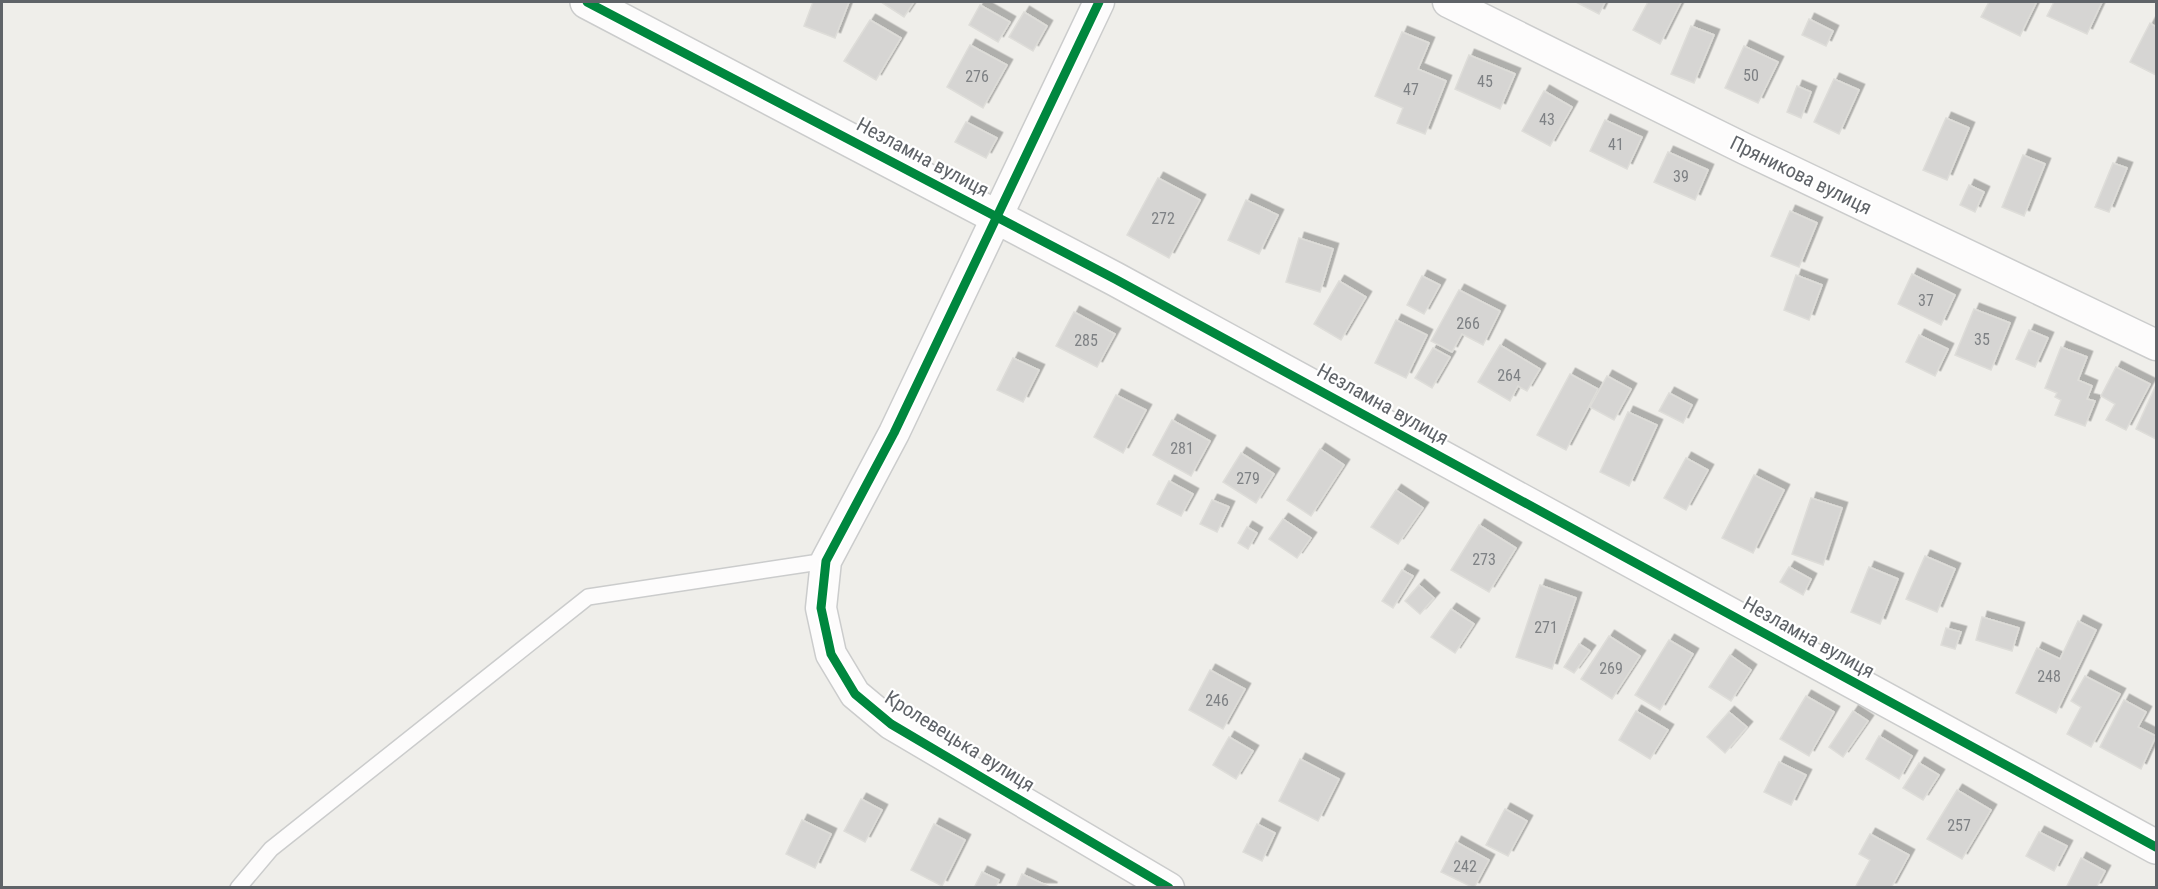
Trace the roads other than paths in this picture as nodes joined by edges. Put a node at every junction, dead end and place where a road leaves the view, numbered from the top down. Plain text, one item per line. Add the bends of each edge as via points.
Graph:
1 (587, 2) edge
2 (1099, 2) edge
3 (1448, 2) edge
4 (997, 217) junction
5 (2157, 345) edge
6 (826, 561) junction
7 (2157, 847) edge
8 (238, 888) edge
9 (1169, 888) edge

1 - 4 street, Незламна вулиця
2 - 4 street
3 - 5 street, Пряникова вулиця
4 - 6 street via 894,434
4 - 7 street, Незламна вулиця
6 - 8 lane via 588,597 271,849
6 - 9 street, Кролевецька вулиця via 821,608 831,654 855,694 891,724

